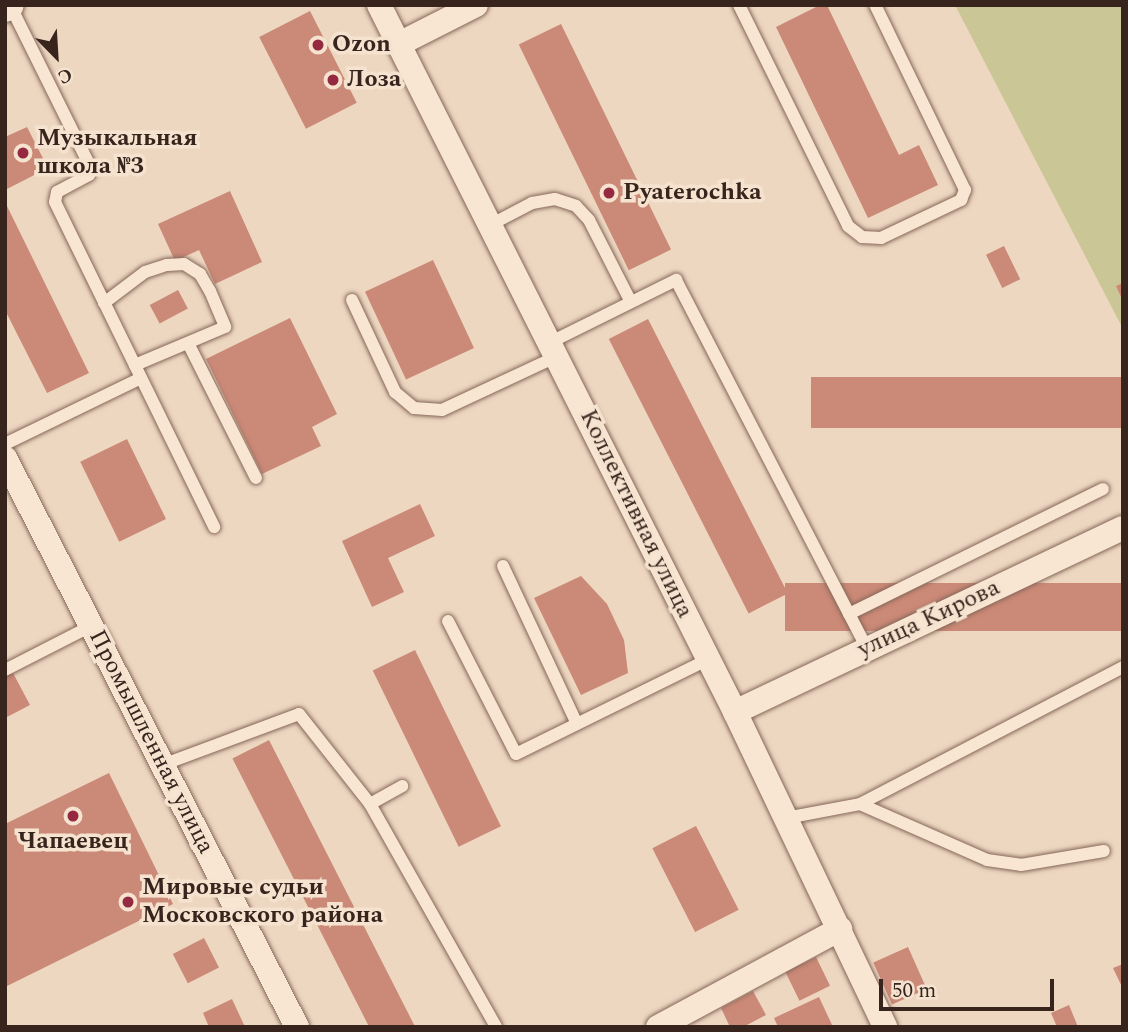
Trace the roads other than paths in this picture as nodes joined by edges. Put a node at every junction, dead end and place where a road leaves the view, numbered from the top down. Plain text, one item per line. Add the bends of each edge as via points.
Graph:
1 (379, 5) edge
2 (476, 5) edge
3 (739, 5) edge
4 (875, 5) edge
5 (8, 6) edge
6 (401, 43) junction
7 (492, 224) junction
8 (352, 300) dead end
9 (631, 302) junction
10 (104, 303) junction
11 (188, 343) junction
12 (554, 349) junction
13 (138, 372) junction
14 (5, 444) edge
15 (5, 458) edge
16 (256, 478) dead end
17 (1103, 489) dead end
18 (214, 527) dead end
19 (1123, 528) edge
20 (503, 566) dead end
21 (849, 614) junction
22 (449, 621) dead end
23 (91, 626) junction
24 (867, 648) junction
25 (707, 660) junction
26 (1123, 667) edge
27 (5, 670) edge
28 (735, 712) junction
29 (576, 722) junction
30 (163, 765) junction
31 (402, 786) dead end
32 (370, 804) junction
33 (860, 804) junction
34 (786, 818) junction
35 (1104, 851) dead end
36 (840, 929) junction
37 (297, 1027) edge
38 (496, 1027) edge
39 (658, 1027) edge
40 (886, 1027) edge

1 - 6 street, Коллективная улица
2 - 6 street
3 - 4 lane via 848,226 862,237 881,238 961,200 965,190
5 - 10 lane via 91,168 89,175 57,192 55,202
6 - 7 street, Коллективная улица
7 - 9 lane via 532,203 555,199 576,206 589,220
7 - 12 street, Коллективная улица
8 - 12 lane via 395,392 414,408 442,410
9 - 12 lane
9 - 21 lane via 676,280
10 - 11 lane via 145,272 184,264 200,274 225,327
10 - 13 lane
11 - 13 lane
11 - 16 lane
12 - 25 street, Коллективная улица
13 - 14 lane
13 - 18 lane
15 - 23 street, Промышленная улица
17 - 21 lane
19 - 24 street, улица Кирова
20 - 29 lane
21 - 24 lane
22 - 29 lane via 516,754
23 - 27 lane
23 - 30 street, Промышленная улица
24 - 28 street, улица Кирова
25 - 28 street, Коллективная улица
25 - 29 lane
26 - 33 lane
28 - 34 street, Коллективная улица
30 - 32 lane via 299,714
30 - 37 street, Промышленная улица
31 - 32 lane
32 - 38 lane
33 - 34 lane
33 - 35 lane via 987,860 1021,865
34 - 36 street, Коллективная улица
36 - 39 street
36 - 40 street, Коллективная улица

